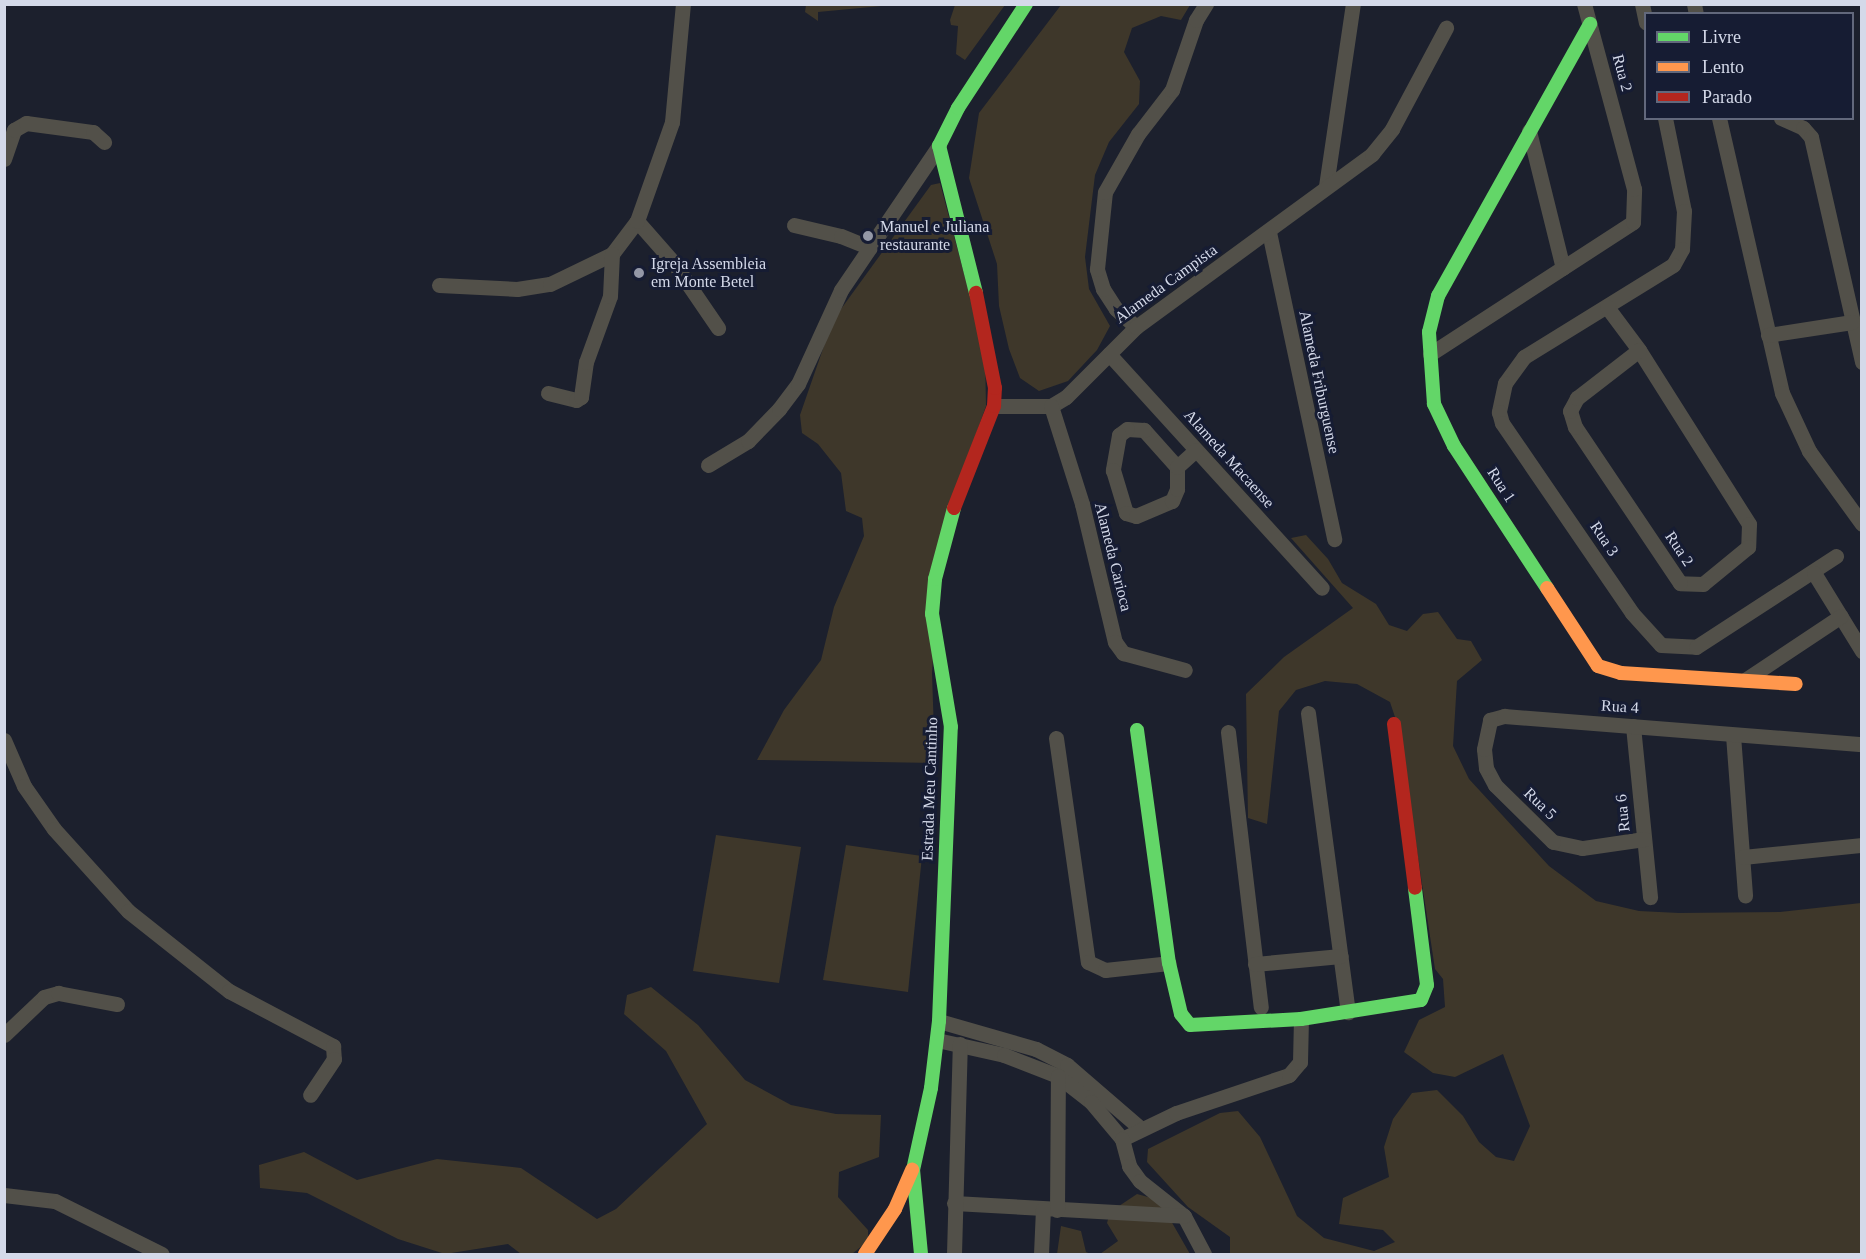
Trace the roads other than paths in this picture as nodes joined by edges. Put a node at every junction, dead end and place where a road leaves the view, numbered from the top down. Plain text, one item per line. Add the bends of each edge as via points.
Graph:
1 (683, 4) edge
2 (1026, 4) edge
3 (1206, 4) edge
4 (1353, 4) edge
5 (1584, 4) edge
6 (1590, 24) junction
7 (1446, 28) dead end
8 (1665, 120) edge
9 (1719, 120) edge
10 (1785, 120) edge
11 (1529, 131) junction
12 (104, 142) dead end
13 (939, 146) junction
14 (4, 159) edge
15 (1326, 186) junction
16 (637, 220) junction
17 (794, 225) dead end
18 (1269, 232) junction
19 (870, 248) junction
20 (612, 254) junction
21 (1563, 268) junction
22 (439, 285) dead end
23 (1607, 307) junction
24 (1852, 322) junction
25 (1136, 327) junction
26 (718, 328) dead end
27 (1768, 335) junction
28 (1639, 350) junction
29 (1109, 354) junction
30 (1430, 354) junction
31 (1862, 362) edge
32 (548, 393) dead end
33 (994, 406) junction
34 (1051, 406) junction
35 (1196, 450) junction
36 (708, 465) dead end
37 (1178, 467) junction
38 (1861, 523) edge
39 (1334, 539) dead end
40 (1836, 556) dead end
41 (1814, 573) junction
42 (1322, 588) dead end
43 (1841, 616) junction
44 (1862, 651) edge
45 (1185, 670) dead end
46 (1745, 680) junction
47 (1796, 684) dead end
48 (1308, 713) dead end
49 (1504, 716) joint
50 (1394, 724) dead end
51 (1633, 726) junction
52 (1137, 730) dead end
53 (1228, 732) dead end
54 (1733, 735) junction
55 (1056, 738) dead end
56 (4, 740) edge
57 (1862, 744) edge
58 (1644, 839) junction
59 (1862, 844) edge
60 (1743, 857) junction
61 (1745, 896) dead end
62 (1650, 897) dead end
63 (1341, 956) junction
64 (1169, 963) junction
65 (1255, 964) junction
66 (117, 1004) dead end
67 (1261, 1007) dead end
68 (1348, 1012) junction
69 (1301, 1019) junction
70 (939, 1021) junction
71 (4, 1035) edge
72 (937, 1040) junction
73 (960, 1044) junction
74 (1058, 1076) junction
75 (310, 1095) dead end
76 (1140, 1128) junction
77 (1122, 1139) junction
78 (913, 1170) junction
79 (4, 1195) edge
80 (954, 1203) junction
81 (1050, 1210) junction
82 (1184, 1216) junction
83 (162, 1254) edge
84 (865, 1254) edge
85 (921, 1254) edge
86 (954, 1254) edge
87 (1041, 1254) edge
88 (1204, 1254) edge

1 - 16 street via 672,122
2 - 13 street via 958,108
3 - 25 street via 1196,20 1172,90 1138,134 1105,192 1097,269 1102,289
4 - 15 street
5 - 6 street, Rua 2
6 - 11 street, Rua 1
6 - 21 street, Rua 2 via 1634,189 1633,222
7 - 15 street, Alameda Campista via 1384,141
8 - 23 street via 1686,239 1673,265
9 - 27 street
10 - 24 street via 1803,128 1811,137
11 - 21 street
11 - 30 street, Rua 1 via 1438,296 1430,317
12 - 14 street via 93,132 26,123 14,130
13 - 19 street
13 - 33 street, Estrada Meu Cantinho via 991,357
15 - 18 street, Alameda Campista
16 - 20 street
16 - 26 street via 673,262
17 - 19 street via 841,236
18 - 25 street, Alameda Campista
18 - 39 street, Alameda Friburguense
19 - 36 street via 826,317 798,384 779,410 748,441
20 - 22 street via 550,284 517,289
20 - 32 street via 610,296 586,362 581,397 576,400
21 - 30 street
23 - 28 street, Rua 2
23 - 41 street, Rua 3 via 1524,357 1505,383 1499,412 1502,423 1651,637 1668,647 1696,647
24 - 27 street
24 - 31 street
25 - 29 street, Alameda Campista
27 - 38 street via 1794,422
28 - 28 street, Rua 2 via 1752,533 1748,548 1703,584 1680,583 1575,427 1570,411 1577,398
29 - 34 street, Alameda Campista via 1066,397
29 - 35 street, Alameda Macaense
30 - 46 street, Rua 1 via 1434,404 1442,426 1598,666 1621,673
33 - 34 street
33 - 70 street, Estrada Meu Cantinho via 958,491 935,579 932,614 951,727
34 - 45 street, Alameda Carioca via 1082,504 1115,642 1123,653
35 - 37 street
35 - 42 street, Alameda Macaense
37 - 37 street via 1144,430 1127,429 1119,435 1113,470 1126,513 1136,516 1172,501
40 - 41 street, Rua 3
41 - 43 street
43 - 44 street
43 - 46 street
46 - 47 street, Rua 1
48 - 63 street
49 - 51 street, Rua 4
49 - 58 street, Rua 5 via 1490,720 1487,728 1486,768 1495,785 1553,842 1582,848
50 - 68 street via 1427,985 1421,1000 1414,1004
51 - 54 street, Rua 4
51 - 58 street, Rua 6
52 - 64 street
53 - 65 street
54 - 57 street, Rua 4
54 - 60 street
55 - 64 street via 1088,962 1105,970
56 - 75 street via 24,786 54,829 128,911 229,992 333,1046 334,1059
58 - 62 street, Rua 6
59 - 60 street
60 - 61 street
63 - 65 street
63 - 68 street
64 - 69 street via 1181,1014 1190,1025
65 - 67 street
66 - 71 street via 58,993 44,997
68 - 69 street
69 - 76 street via 1300,1062 1289,1075
70 - 72 street, Estrada Meu Cantinho
70 - 76 street via 985,1032 1057,1060 1115,1103
72 - 73 street
72 - 78 street, Estrada Meu Cantinho
73 - 74 street via 1024,1061
73 - 80 street
74 - 77 street via 1091,1102
74 - 81 street
76 - 77 street
77 - 82 street via 1129,1166 1140,1181
78 - 84 street via 895,1209
78 - 85 street, Estrada Meu Cantinho
79 - 83 street via 55,1201
80 - 81 street
80 - 86 street
81 - 82 street
81 - 87 street
82 - 88 street

